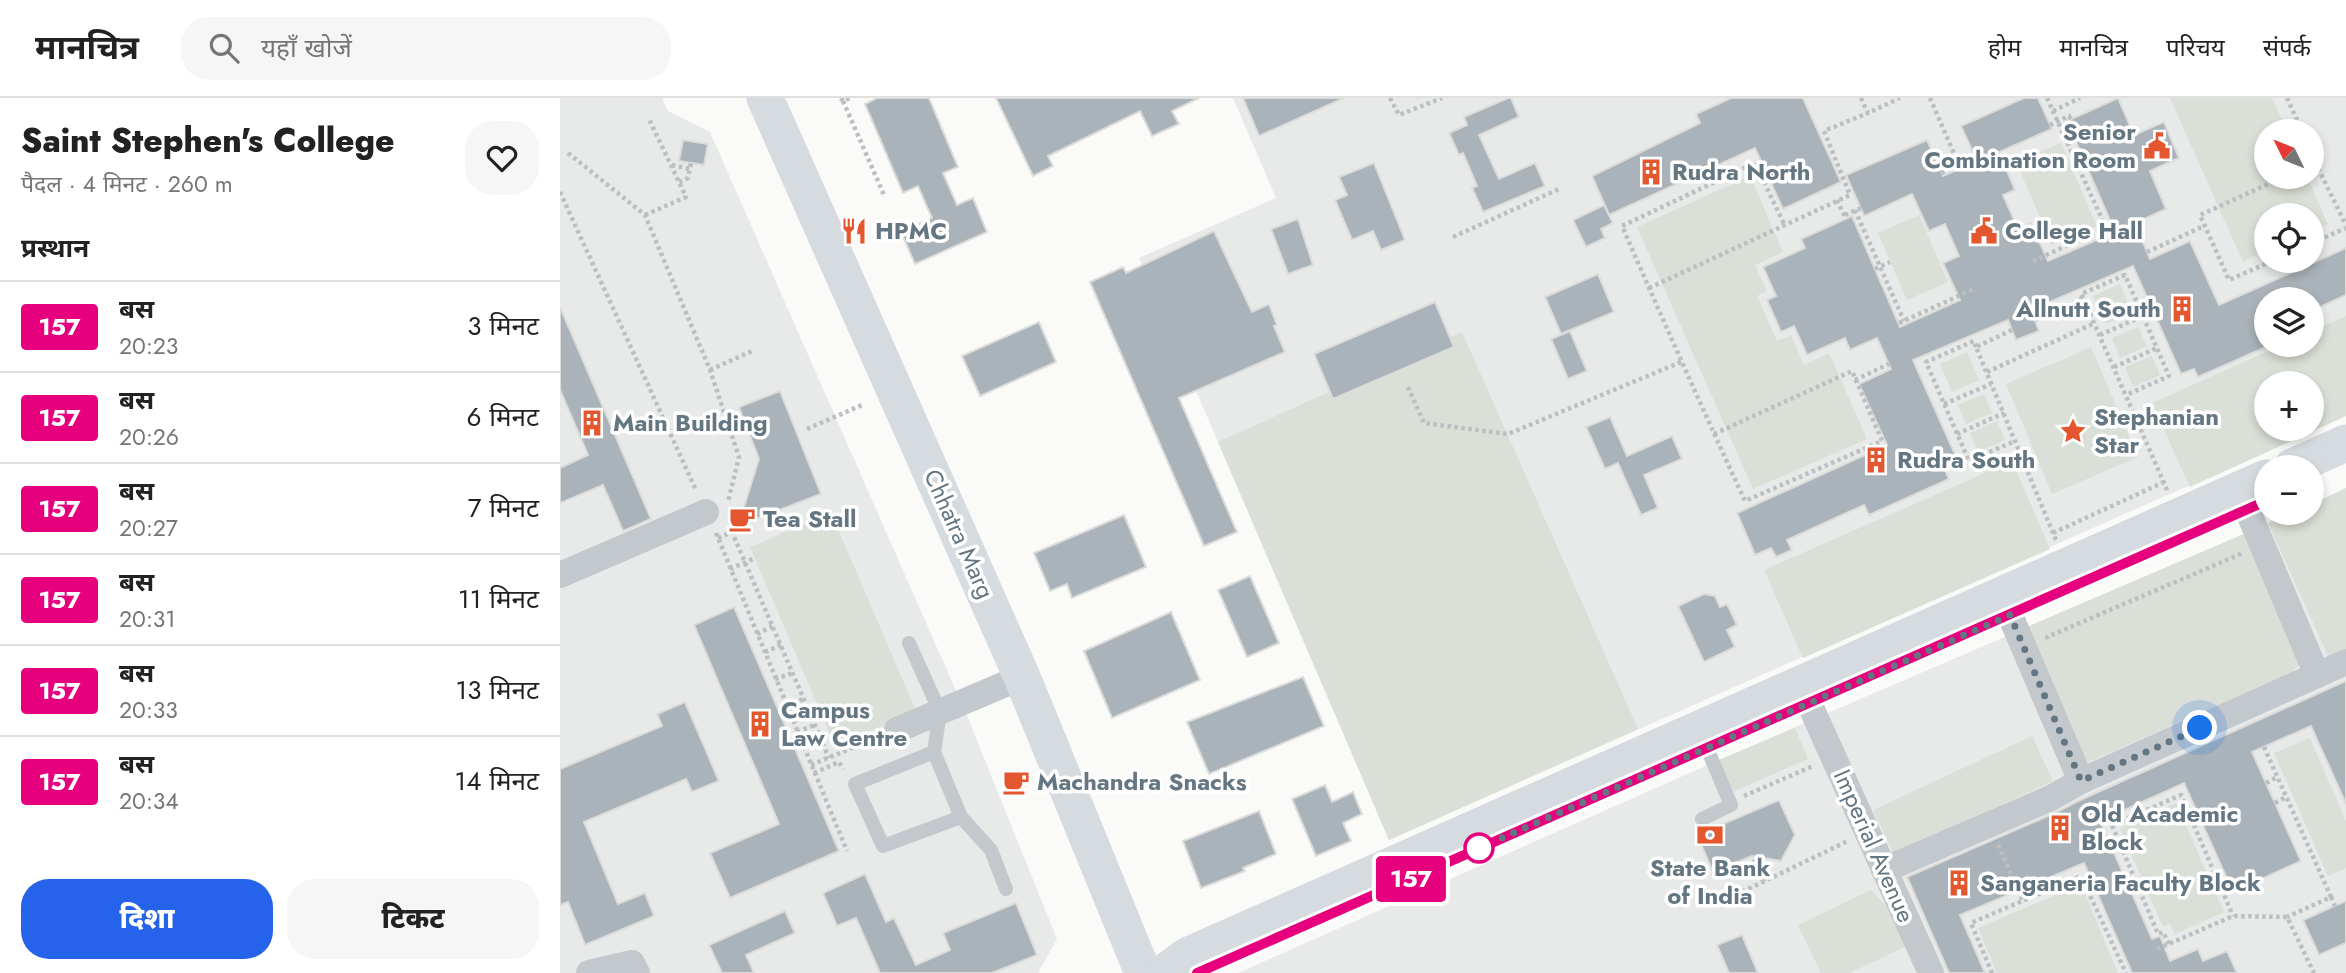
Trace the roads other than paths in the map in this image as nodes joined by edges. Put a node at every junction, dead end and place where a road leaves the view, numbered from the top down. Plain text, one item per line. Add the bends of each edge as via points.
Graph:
1 (765, 98) edge
2 (2346, 443) edge
3 (2319, 455) edge
4 (2346, 466) edge
5 (2324, 476) edge
6 (2254, 483) edge
7 (2254, 506) edge
8 (718, 514) road end
9 (2264, 525) edge
10 (560, 575) edge
11 (2010, 615) junction
12 (909, 643) dead end
13 (2346, 662) edge
14 (2317, 675) junction
15 (1022, 677) junction
16 (1813, 711) junction
17 (940, 712) junction
18 (897, 730) dead end
19 (1707, 748) junction
20 (934, 752) junction
21 (2081, 781) junction
22 (961, 817) junction
23 (1702, 819) dead end
24 (1884, 870) junction
25 (1006, 889) dead end
26 (1173, 972) edge
27 (589, 973) edge
28 (637, 973) edge
29 (1931, 973) edge

1 - 15 street, Chhatra Marg
2 - 3 street
4 - 5 street
6 - 26 street via 1187,956
7 - 11 street
8 - 10 street
9 - 14 street
11 - 16 street
11 - 21 street
12 - 17 lane
13 - 14 street
14 - 21 street
15 - 17 street
15 - 26 street, Chhatra Marg
16 - 19 street
16 - 24 street, Imperial Avenue
17 - 18 street
17 - 20 lane
19 - 23 lane via 1731,805
19 - 26 street
20 - 22 lane
20 - 22 lane via 855,784 883,846
21 - 24 street
22 - 25 lane via 991,850
24 - 29 street, Imperial Avenue
27 - 28 street via 632,963

